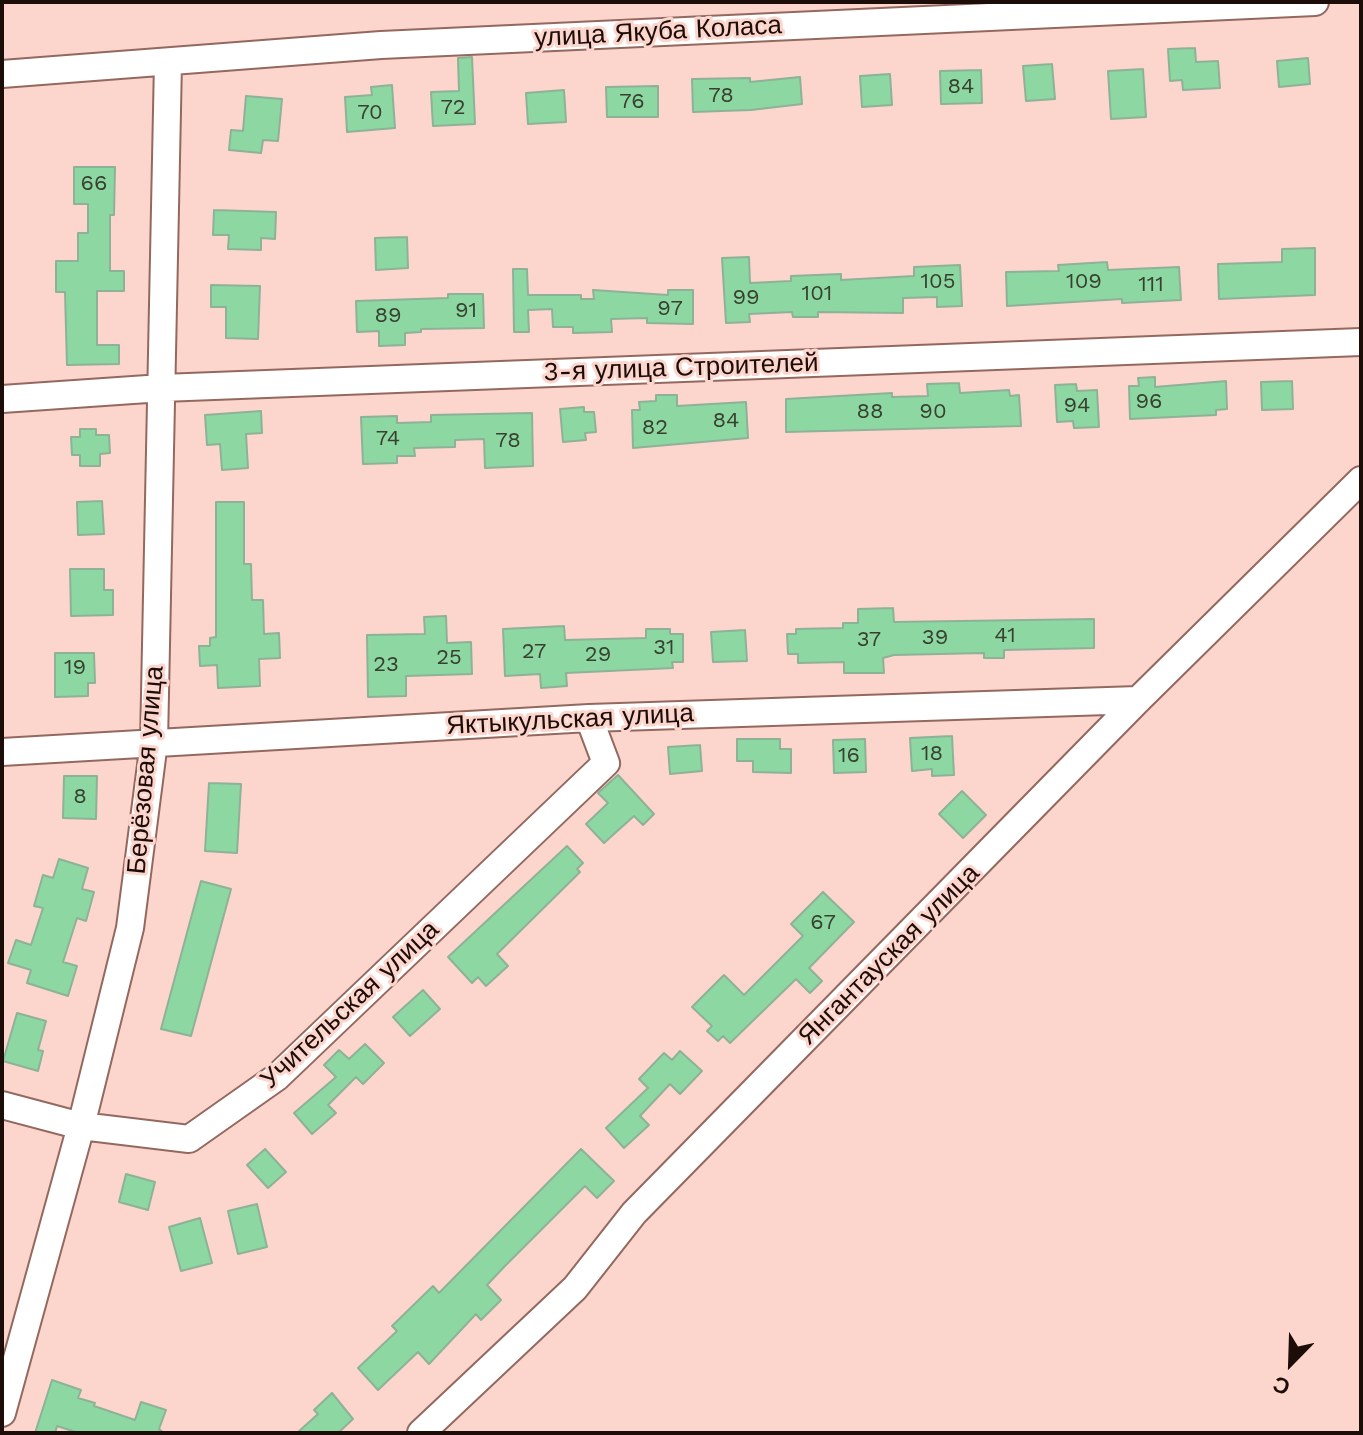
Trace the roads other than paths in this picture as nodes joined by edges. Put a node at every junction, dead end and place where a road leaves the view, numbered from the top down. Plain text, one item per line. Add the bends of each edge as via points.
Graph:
1 (1315, 2) edge
2 (168, 62) junction
3 (2, 74) edge
4 (1361, 342) edge
5 (162, 388) junction
6 (2, 399) edge
7 (1361, 480) edge
8 (1138, 700) junction
9 (589, 718) junction
10 (154, 742) junction
11 (2, 752) edge
12 (2, 1105) edge
13 (81, 1126) junction
14 (2, 1413) edge
15 (421, 1433) edge

1 - 2 street, улица Якуба Коласа via 381,45
2 - 3 street, улица Якуба Коласа
2 - 5 street, Берёзовая улица
4 - 5 street, 3-я улица Строителей
5 - 6 street, 3-я улица Строителей
5 - 10 street, Берёзовая улица
7 - 8 street, Янгантауская улица
8 - 9 street, Яктыкульская улица
8 - 15 street, Янгантауская улица via 634,1213 575,1288
9 - 10 street, Яктыкульская улица
9 - 13 street, Учительская улица via 606,763 277,1077 189,1139
10 - 11 street, Яктыкульская улица
10 - 13 street, Берёзовая улица via 130,928
12 - 13 street, Учительская улица
13 - 14 street, Берёзовая улица

